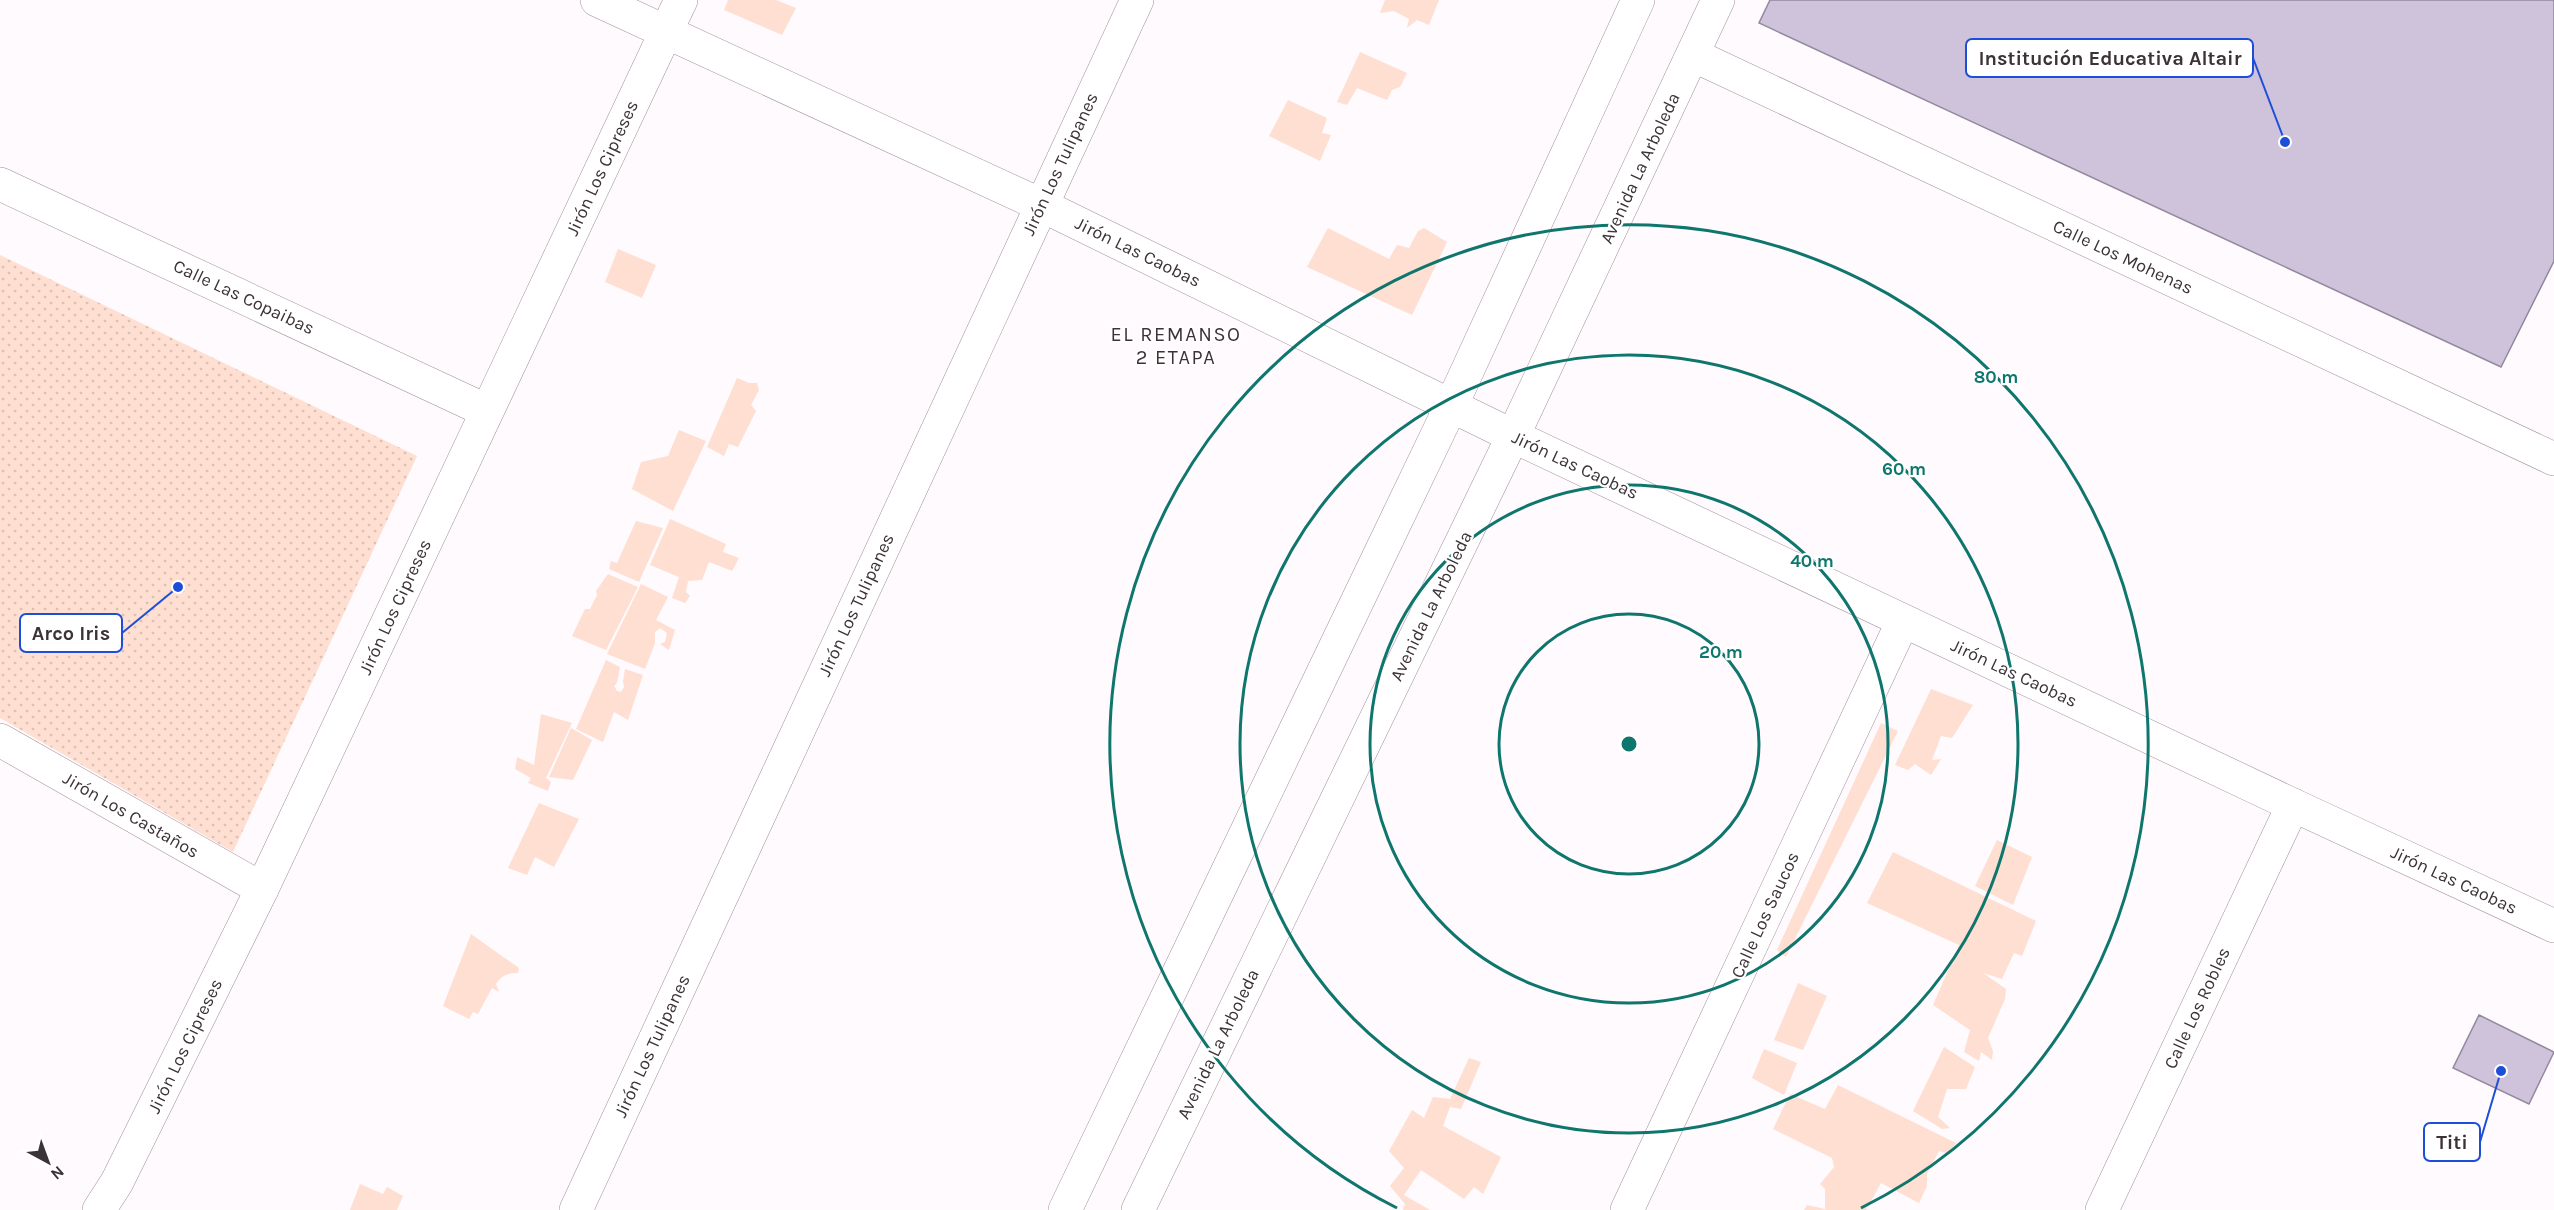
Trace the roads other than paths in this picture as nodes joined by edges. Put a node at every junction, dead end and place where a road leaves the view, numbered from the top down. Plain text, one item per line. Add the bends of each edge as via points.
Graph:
1 (597, 0) edge
2 (681, 0) edge
3 (1137, 0) edge
4 (1638, 0) edge
5 (1718, 0) edge
6 (666, 32) junction
7 (1693, 55) junction
8 (0, 184) edge
9 (1041, 205) junction
10 (1452, 404) junction
11 (487, 411) junction
12 (1514, 436) junction
13 (2554, 459) edge
14 (1903, 621) junction
15 (0, 740) edge
16 (2293, 806) junction
17 (262, 889) junction
18 (2554, 926) edge
19 (99, 1210) edge
20 (576, 1210) edge
21 (1065, 1210) edge
22 (1138, 1210) edge
23 (1627, 1210) edge
24 (2102, 1210) edge

1 - 6 street, Jirón Las Caobas
2 - 6 street, Jirón Los Cipreses
3 - 9 street, Jirón Los Tulipanes
4 - 10 street
5 - 7 street, Avenida La Arboleda
6 - 9 street, Jirón Las Caobas
6 - 11 street, Jirón Los Cipreses
7 - 12 street, Avenida La Arboleda
7 - 13 street, Calle Los Mohenas
8 - 11 street, Calle Las Copaibas
9 - 10 street, Jirón Las Caobas
9 - 20 street, Jirón Los Tulipanes
10 - 12 street, Jirón Las Caobas
10 - 21 street
11 - 17 street, Jirón Los Cipreses
12 - 14 street, Jirón Las Caobas
12 - 22 street, Avenida La Arboleda
14 - 16 street, Jirón Las Caobas
14 - 23 street, Calle Los Saucos
15 - 17 street, Jirón Los Castaños
16 - 18 street, Jirón Las Caobas
16 - 24 street, Calle Los Robles
17 - 19 street, Jirón Los Cipreses via 117,1182

